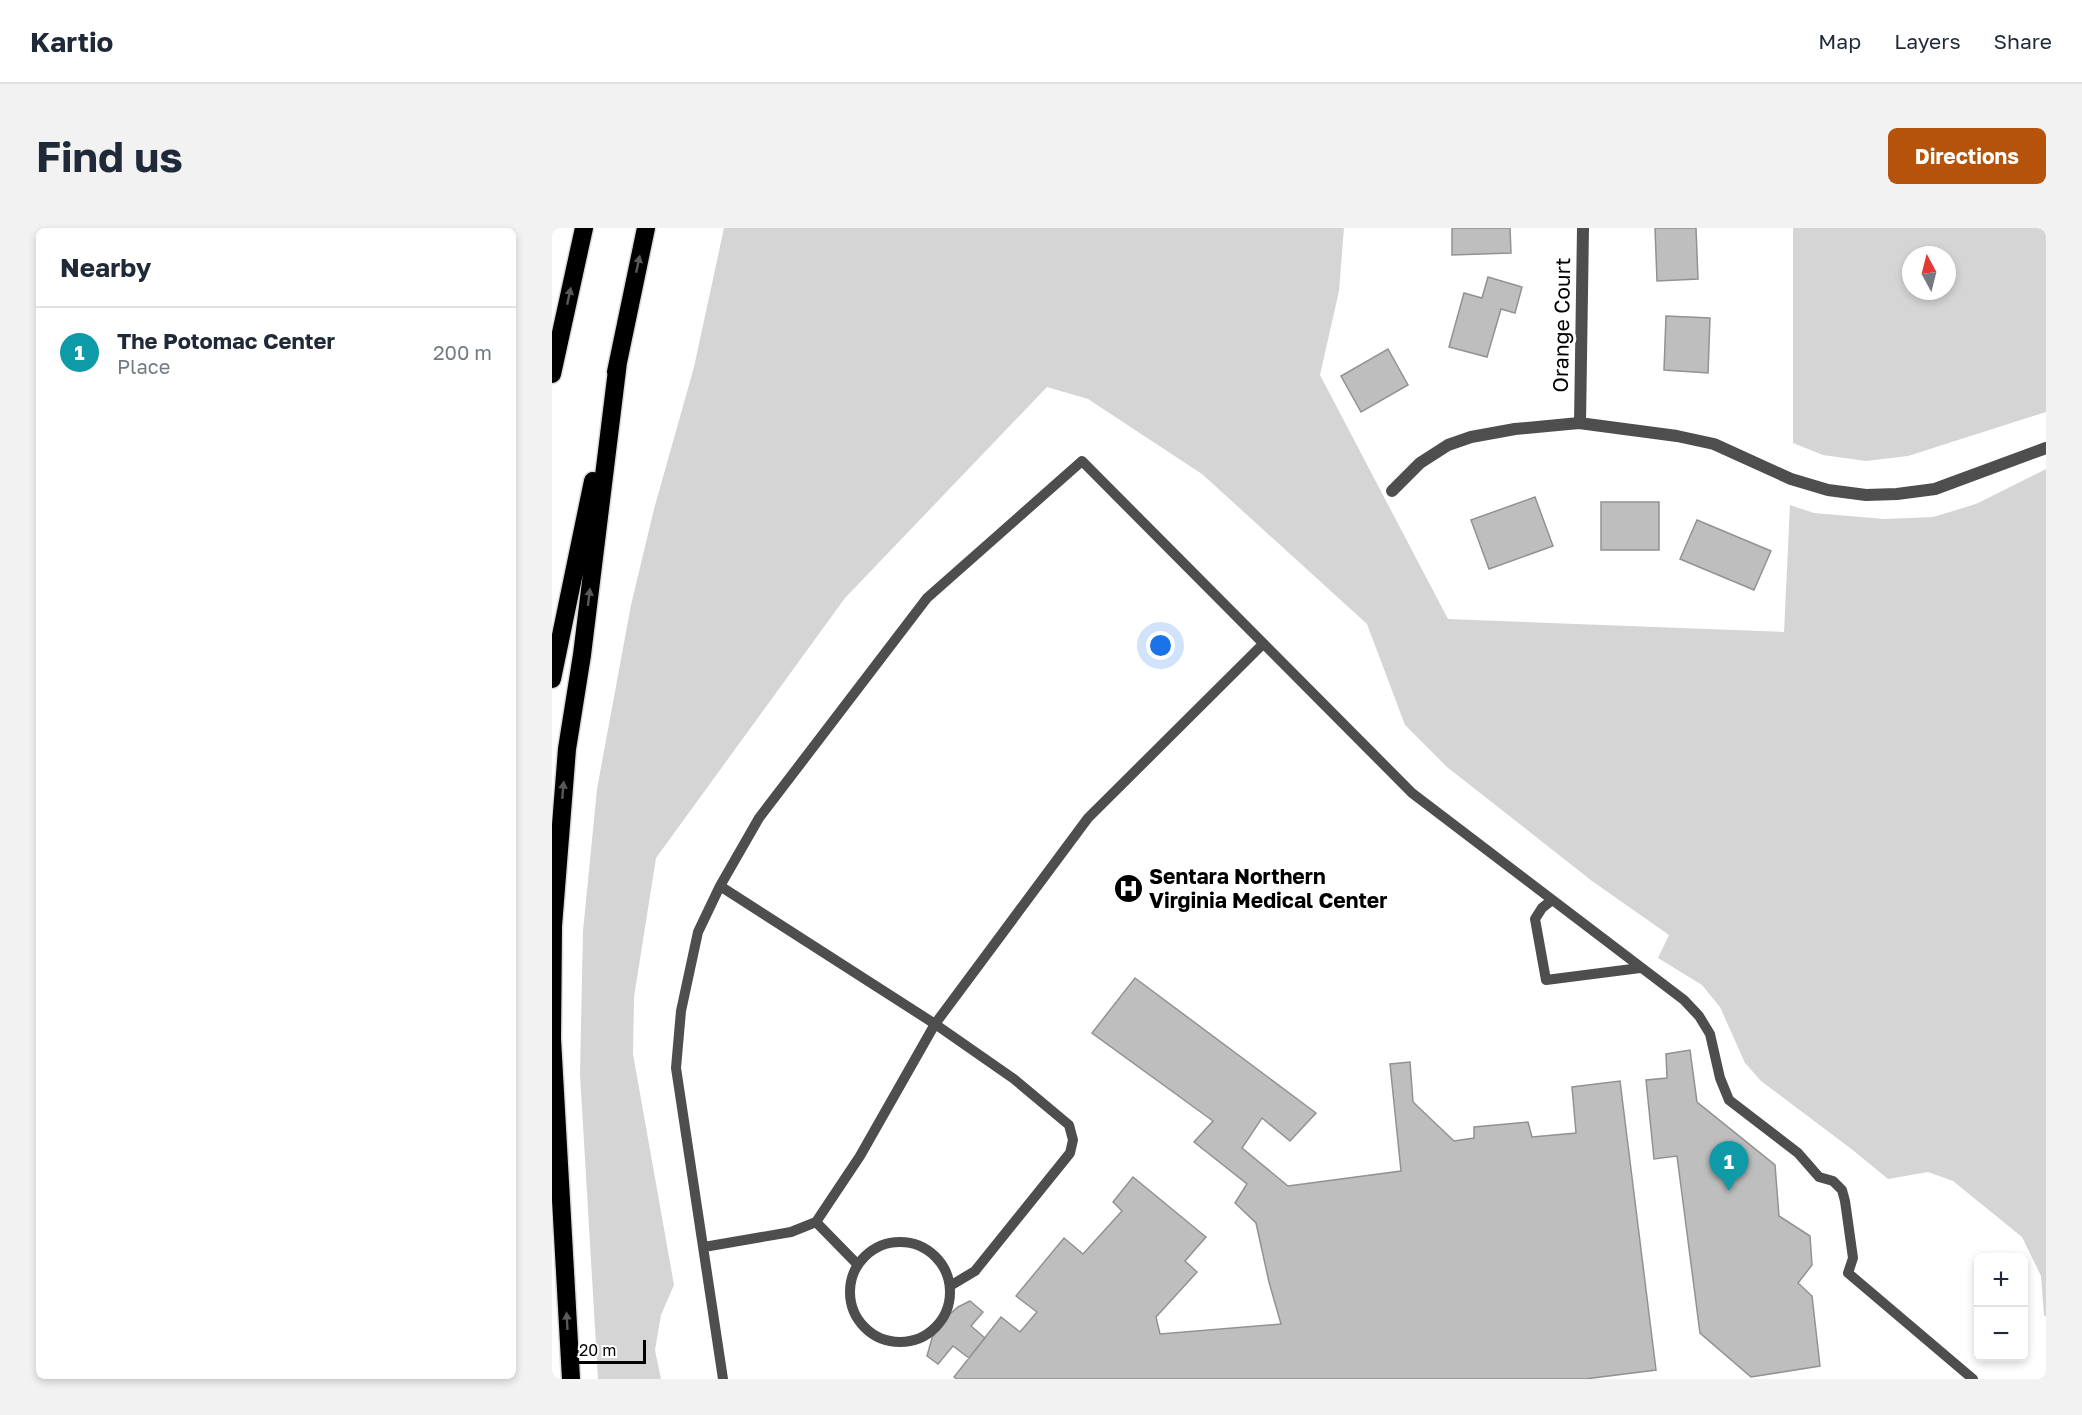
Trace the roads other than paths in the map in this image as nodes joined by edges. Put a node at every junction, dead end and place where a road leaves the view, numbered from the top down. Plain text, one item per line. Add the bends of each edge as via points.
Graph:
1 (584, 228) edge
2 (646, 228) edge
3 (1583, 228) edge
4 (618, 362) junction
5 (552, 374) edge
6 (1580, 423) junction
7 (2046, 448) edge
8 (1392, 491) dead end
9 (1263, 644) junction
10 (552, 679) edge
11 (720, 886) junction
12 (1552, 900) junction
13 (1640, 968) junction
14 (935, 1024) junction
15 (816, 1221) junction
16 (704, 1247) junction
17 (858, 1265) junction
18 (950, 1286) junction
19 (571, 1379) edge
20 (723, 1379) edge
21 (1973, 1379) edge

5 -> 1 highway
4 -> 2 highway
3 - 6 street, Orange Court
4 - 10 highway
19 -> 4 highway via 552,1039 553,926 567,749
6 - 7 street via 1714,444 1791,479 1828,490 1866,495 1935,489
6 - 8 street via 1515,429 1448,445 1420,463
9 - 11 lane via 1082,461 927,598 759,818
9 - 12 lane via 1412,793
9 - 14 lane via 1088,818
11 - 14 lane
11 - 16 lane via 698,932 681,1011 676,1068
12 - 13 lane
12 - 13 lane via 1535,919 1546,980
13 - 21 lane via 1699,1016 1710,1034 1729,1100 1798,1153 1819,1177 1833,1181 1842,1190 1853,1258 1848,1273
14 - 15 lane via 860,1156
14 - 18 lane via 1030,1092 1069,1125 1074,1140 1070,1153 975,1270
15 - 16 lane via 791,1232
15 - 17 lane
16 - 20 lane
17 - 18 lane via 880,1246 908,1242 940,1261
17 - 18 lane via 851,1284 853,1309 868,1330 888,1341 904,1342 928,1334 946,1313

